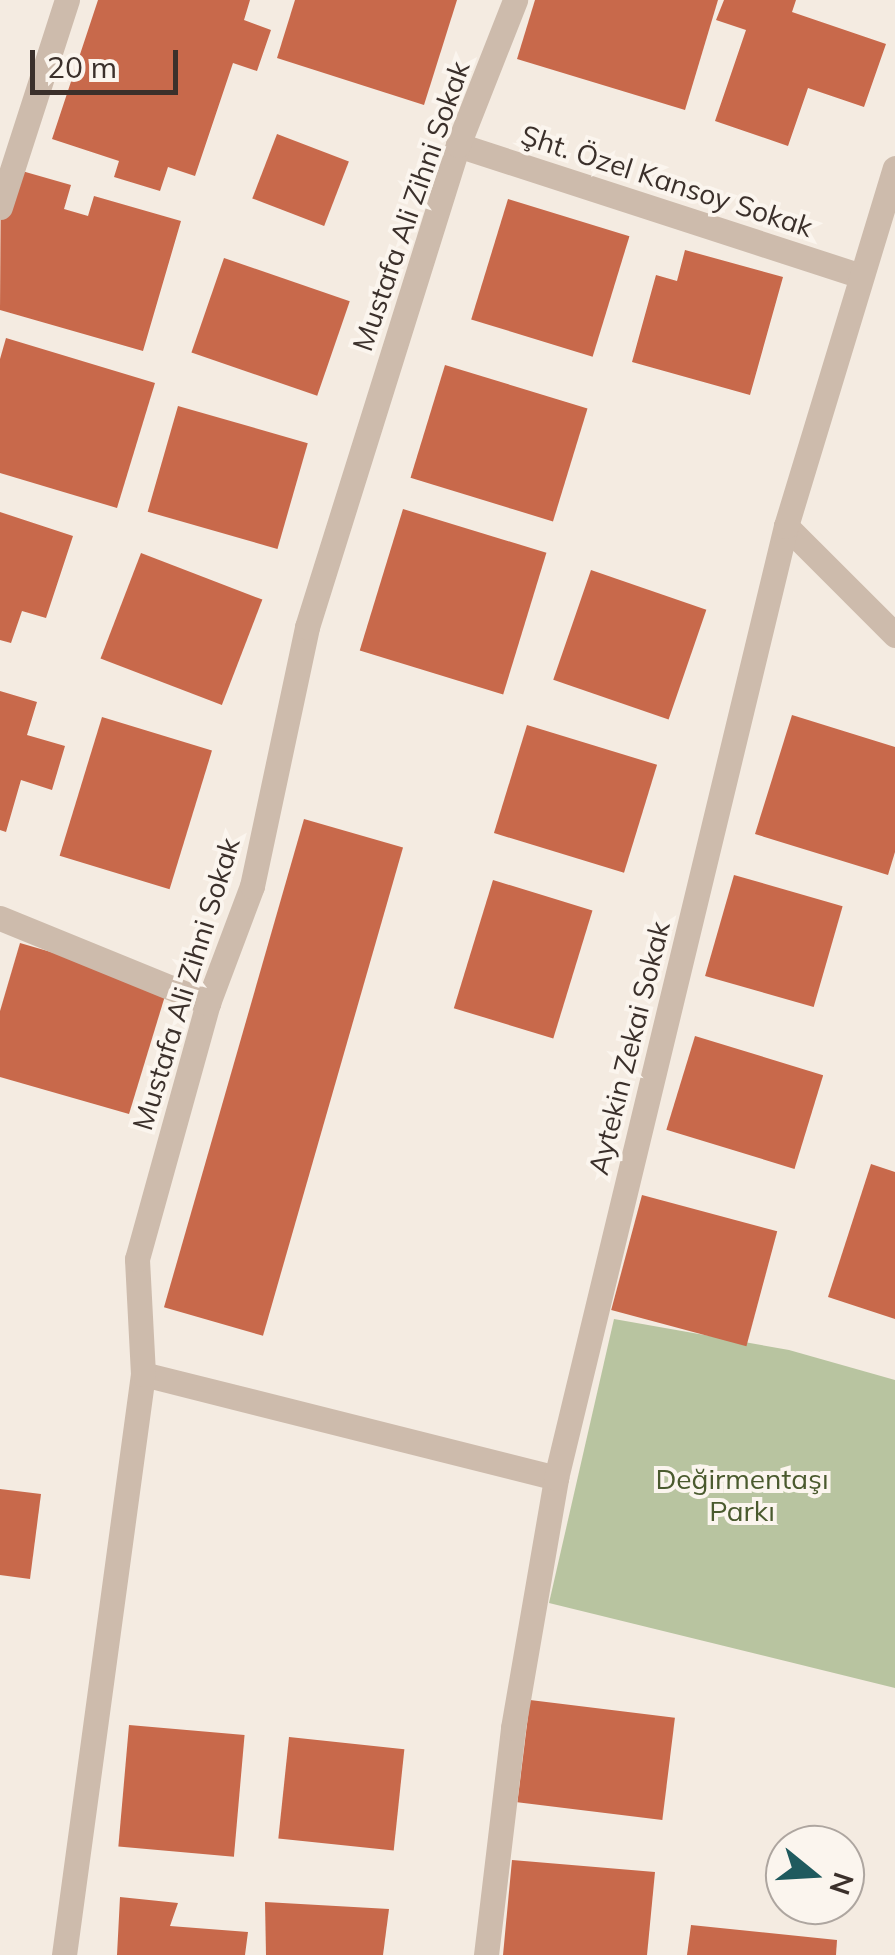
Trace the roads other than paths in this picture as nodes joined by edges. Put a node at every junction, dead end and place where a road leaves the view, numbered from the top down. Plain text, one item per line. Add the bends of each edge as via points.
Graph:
1 (68, 0) edge
2 (515, 0) edge
3 (458, 145) junction
4 (895, 168) edge
5 (0, 207) edge
6 (858, 275) junction
7 (786, 526) junction
8 (895, 634) edge
9 (0, 918) edge
10 (208, 1003) junction
11 (143, 1374) junction
12 (556, 1478) junction
13 (64, 1955) edge
14 (486, 1955) edge

1 - 5 street
2 - 3 street, Mustafa Ali Zihni Sokak
3 - 6 street, Şht. Özel Kansoy Sokak
3 - 10 street, Mustafa Ali Zihni Sokak via 307,627 252,886
4 - 6 street, Aytekin Zekai Sokak
6 - 7 street, Aytekin Zekai Sokak
7 - 8 street
7 - 12 street, Aytekin Zekai Sokak
9 - 10 street
10 - 11 street, Mustafa Ali Zihni Sokak via 137,1259
11 - 12 street
11 - 13 street, Mustafa Ali Zihni Sokak
12 - 14 street, Aytekin Zekai Sokak via 513,1728

